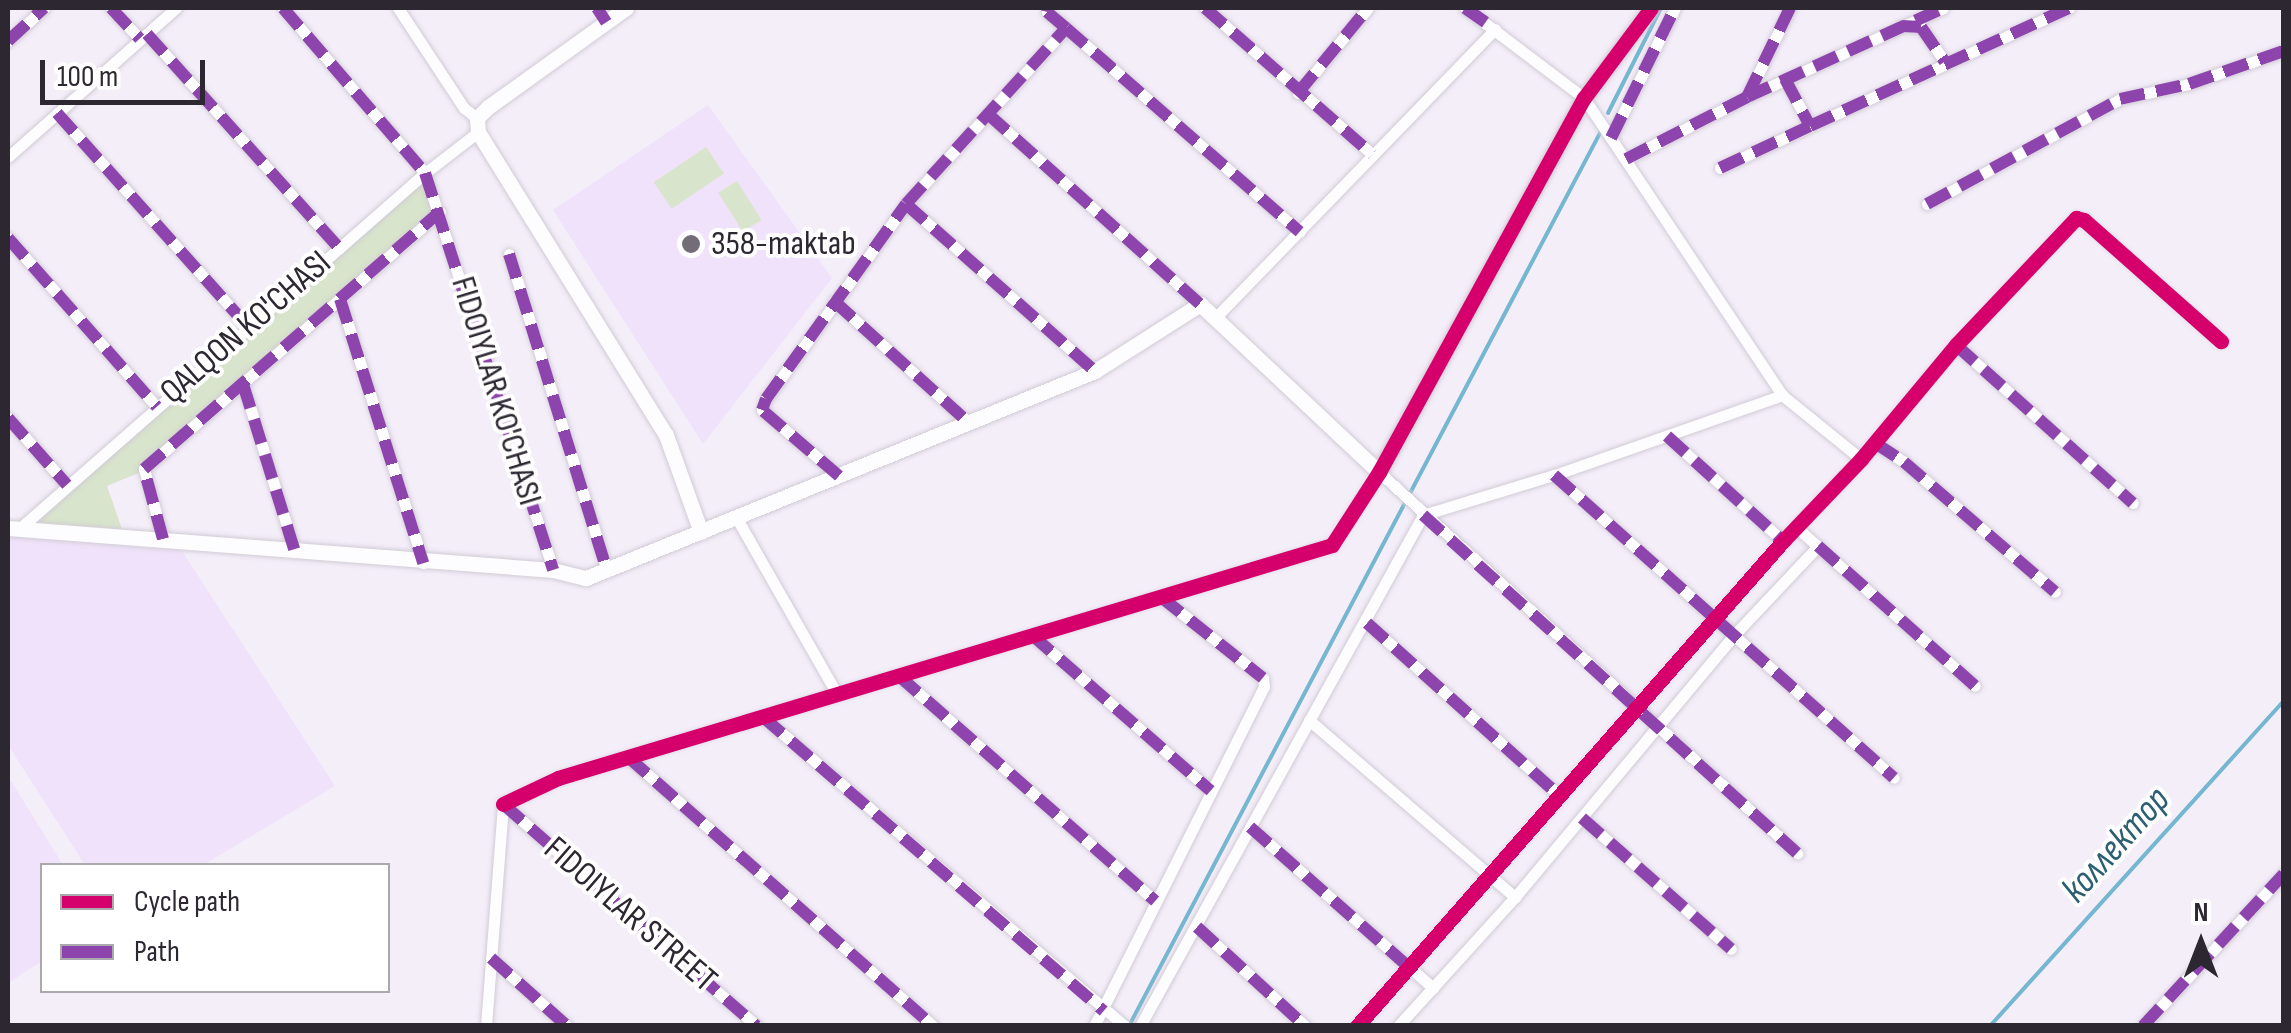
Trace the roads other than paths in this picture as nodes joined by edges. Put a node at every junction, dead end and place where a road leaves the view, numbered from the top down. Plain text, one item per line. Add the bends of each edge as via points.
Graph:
1 (44, 8) edge
2 (111, 8) edge
3 (176, 8) edge
4 (283, 8) edge
5 (398, 8) edge
6 (626, 8) edge
7 (1048, 8) edge
8 (1368, 8) edge
9 (1465, 8) edge
10 (1650, 8) edge
11 (1675, 8) edge
12 (1790, 8) edge
13 (1906, 8) edge
14 (1943, 8) edge
15 (2069, 8) edge
16 (1210, 9) edge
17 (601, 15) edge
18 (1897, 26) junction
19 (1066, 28) junction
20 (1495, 29) junction
21 (144, 36) junction
22 (8, 41) edge
23 (2284, 51) edge
24 (1944, 62) junction
25 (1786, 78) junction
26 (1298, 92) junction
27 (1747, 97) junction
28 (1584, 98) junction
29 (57, 112) junction
30 (988, 114) junction
31 (477, 125) junction
32 (1810, 126) junction
33 (1611, 138) junction
34 (1372, 154) junction
35 (8, 156) edge
36 (1626, 158) junction
37 (1720, 168) dead end
38 (425, 173) junction
39 (906, 204) junction
40 (1926, 204) dead end
41 (440, 212) junction
42 (1300, 232) junction
43 (8, 238) edge
44 (338, 248) junction
45 (509, 254) dead end
46 (340, 299) junction
47 (834, 301) junction
48 (1200, 304) junction
49 (1216, 317) junction
50 (249, 328) junction
51 (2220, 341) dead end
52 (1956, 346) junction
53 (1094, 371) junction
54 (243, 384) junction
55 (1782, 395) junction
56 (157, 406) junction
57 (8, 418) edge
58 (968, 422) junction
59 (1668, 436) junction
60 (1875, 443) junction
61 (1862, 460) junction
62 (1379, 472) junction
63 (839, 476) junction
64 (1554, 476) junction
65 (67, 485) junction
66 (2133, 503) dead end
67 (1423, 516) junction
68 (736, 517) junction
69 (1796, 527) junction
70 (13, 529) edge
71 (700, 532) junction
72 (163, 538) junction
73 (1783, 541) junction
74 (1818, 546) junction
75 (294, 550) junction
76 (423, 563) junction
77 (552, 570) junction
78 (607, 571) junction
79 (2055, 592) dead end
80 (1160, 597) junction
81 (1718, 617) junction
82 (1367, 623) junction
83 (1735, 634) junction
84 (1032, 636) junction
85 (899, 676) junction
86 (1975, 686) dead end
87 (838, 694) junction
88 (1638, 708) junction
89 (763, 716) junction
90 (1309, 720) junction
91 (1658, 726) junction
92 (628, 758) junction
93 (1894, 778) dead end
94 (1211, 792) junction
95 (1560, 796) junction
96 (504, 804) junction
97 (1582, 818) junction
98 (1250, 826) junction
99 (1797, 853) dead end
100 (2284, 874) edge
101 (1490, 875) junction
102 (1514, 897) junction
103 (1155, 901) junction
104 (1197, 927) junction
105 (1731, 950) dead end
106 (491, 958) junction
107 (1408, 967) junction
108 (1433, 988) junction
109 (1104, 1012) junction
110 (486, 1026) edge
111 (568, 1026) edge
112 (757, 1026) edge
113 (933, 1026) edge
114 (1094, 1026) edge
115 (1126, 1026) edge
116 (1140, 1026) edge
117 (1305, 1026) edge
118 (1357, 1026) edge
119 (1398, 1026) edge
120 (2142, 1026) edge

1 - 22 street
2 - 21 street
3 - 21 street
4 - 38 street, FIDOIYLAR KO'CHASI
5 - 31 street
6 - 17 street
7 - 19 street
8 - 26 street
9 - 20 street
10 - 28 street
11 - 33 street
12 - 27 street
13 - 18 street
14 - 18 street
15 - 24 street
16 - 26 street
17 - 31 street
18 - 24 street via 1921,28
18 - 25 street
19 - 30 street
19 - 42 street
20 - 28 street
20 - 34 street
21 - 29 street
21 - 44 street
23 - 40 street via 2120,99
24 - 32 street
25 - 27 street
25 - 32 street
26 - 34 street
27 - 36 street
28 - 33 street
28 - 62 street
29 - 35 street
29 - 50 street
30 - 39 street
30 - 48 street
31 - 38 street, QALQON KO'CHASI
31 - 71 street via 666,435
32 - 37 street
33 - 36 street
34 - 42 street
36 - 55 street
38 - 41 street, FIDOIYLAR KO'CHASI
38 - 44 street, QALQON KO'CHASI
39 - 47 street
39 - 53 street
41 - 46 street
41 - 77 street, FIDOIYLAR KO'CHASI
42 - 49 street
43 - 56 street
44 - 50 street, QALQON KO'CHASI
45 - 78 street, FIDOIYLAR KO'CHASI
46 - 54 street
46 - 76 street
47 - 58 street
47 - 63 street via 762,410
48 - 49 street
48 - 53 street
49 - 62 street
50 - 56 street, QALQON KO'CHASI
51 - 52 street via 2080,217
52 - 60 street
52 - 66 street
53 - 58 street
54 - 72 street via 144,468
54 - 75 street
55 - 59 street
55 - 61 street
56 - 65 street, QALQON KO'CHASI
57 - 65 street
58 - 63 street
59 - 64 street
59 - 73 street
60 - 61 street
60 - 79 street
61 - 69 street
62 - 67 street
62 - 80 street via 1332,545
63 - 68 street
64 - 67 street
64 - 81 street
65 - 70 street, QALQON KO'CHASI
67 - 82 street
67 - 88 street
68 - 71 street
68 - 87 street
69 - 73 street
69 - 74 street
70 - 72 street
71 - 78 street
72 - 75 street
73 - 81 street
74 - 83 street
74 - 86 street
75 - 76 street
76 - 77 street
77 - 78 street via 579,579
80 - 84 street
80 - 94 street via 1263,678 1262,696
81 - 83 street
81 - 88 street
82 - 90 street
82 - 95 street
83 - 91 street
83 - 93 street
84 - 85 street
84 - 94 street
85 - 87 street
85 - 103 street
87 - 89 street
88 - 91 street
88 - 95 street
89 - 92 street
89 - 109 street
90 - 98 street
90 - 101 street
91 - 97 street
91 - 99 street
92 - 96 street via 558,778
92 - 113 street
94 - 103 street
95 - 101 street
96 - 106 street
96 - 112 street, FIDOIYLAR STREET
97 - 102 street
97 - 105 street
98 - 104 street
98 - 107 street
100 - 120 street
101 - 102 street
101 - 107 street
102 - 108 street
103 - 109 street
104 - 116 street
104 - 117 street
106 - 110 street
106 - 111 street
107 - 108 street
107 - 118 street
108 - 119 street
109 - 114 street
109 - 115 street

